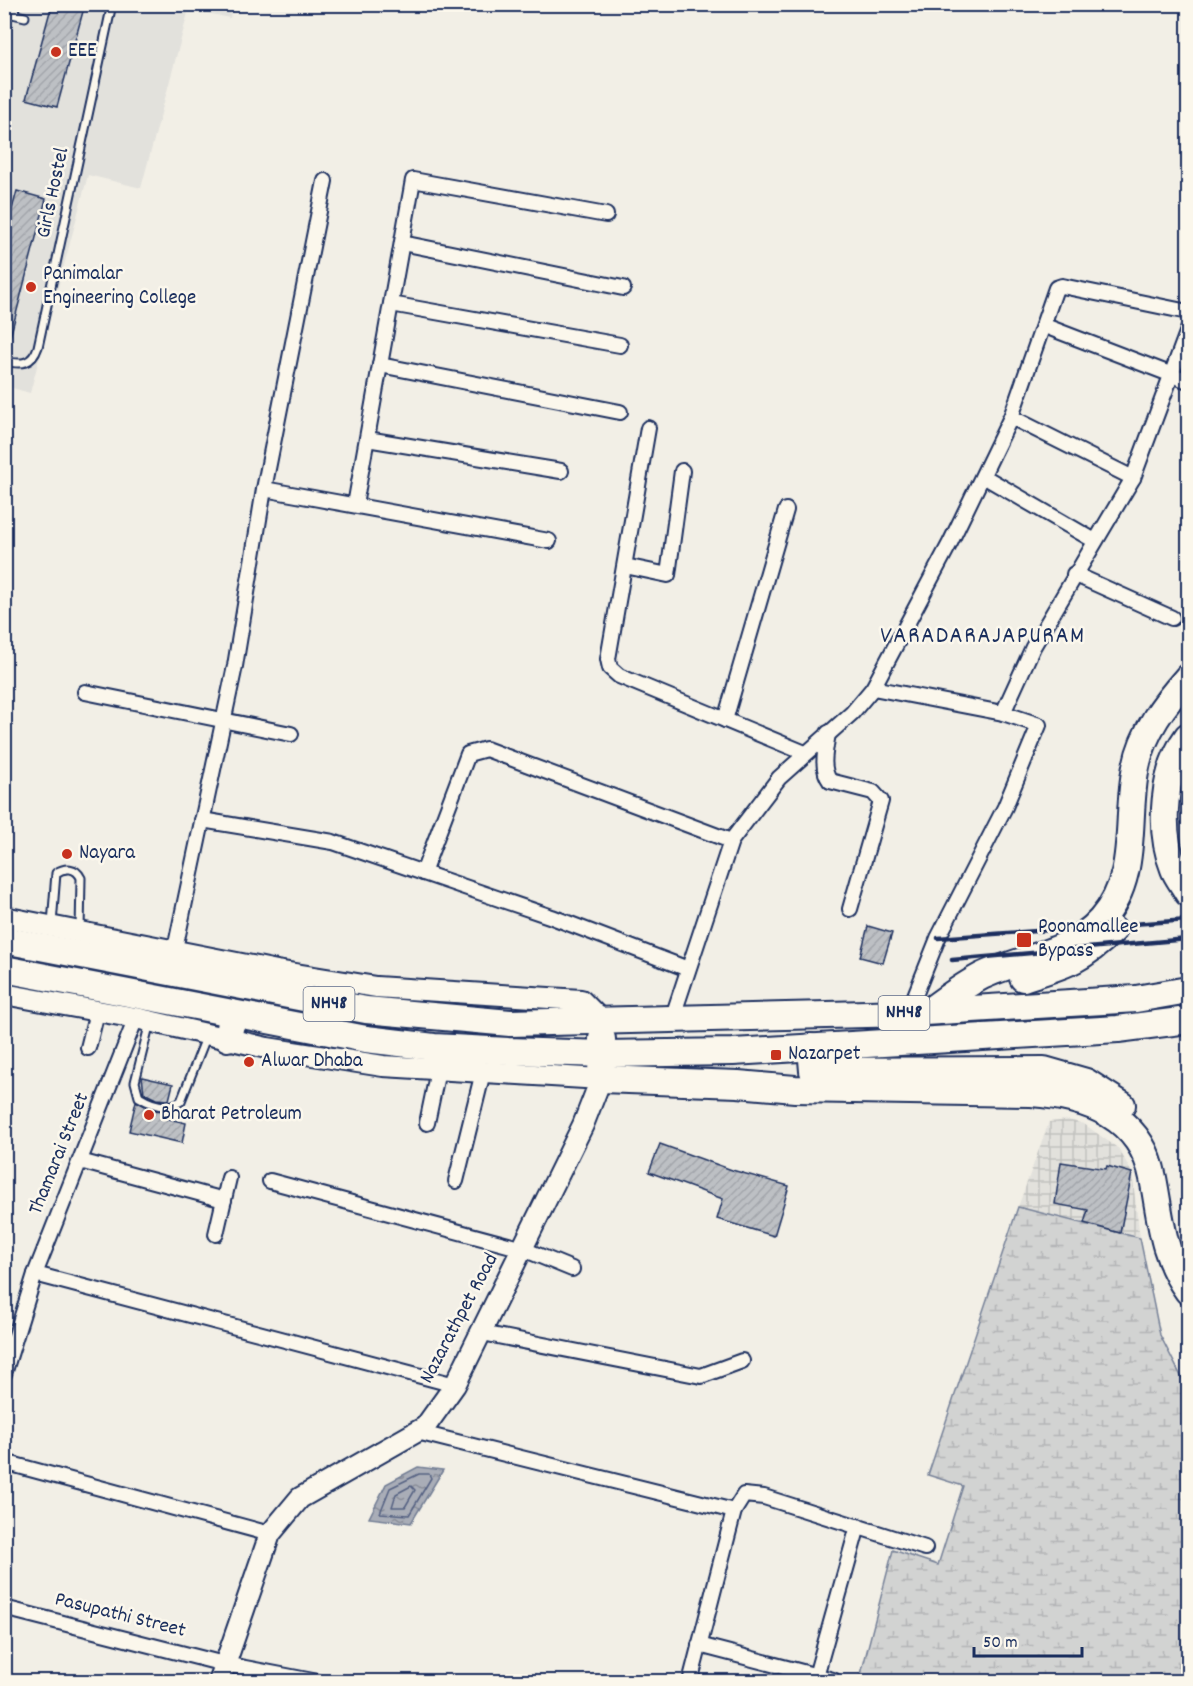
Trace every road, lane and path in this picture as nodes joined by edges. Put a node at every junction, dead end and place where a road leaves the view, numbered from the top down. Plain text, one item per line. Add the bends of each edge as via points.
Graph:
1 (16, 4) edge
2 (112, 4) edge
3 (4, 12) edge
4 (13, 14) junction
5 (26, 17) dead end
6 (325, 181) dead end
7 (606, 215) dead end
8 (402, 243) junction
9 (623, 288) dead end
10 (391, 304) junction
11 (1188, 312) edge
12 (1045, 326) junction
13 (1188, 330) edge
14 (620, 345) dead end
15 (4, 361) edge
16 (380, 365) junction
17 (1173, 376) junction
18 (1188, 381) edge
19 (620, 412) dead end
20 (1011, 417) junction
21 (648, 428) dead end
22 (367, 439) junction
23 (561, 471) dead end
24 (682, 471) dead end
25 (983, 476) junction
26 (1133, 478) junction
27 (264, 489) junction
28 (355, 506) junction
29 (786, 510) dead end
30 (549, 541) dead end
31 (1095, 541) junction
32 (625, 566) junction
33 (1074, 574) junction
34 (1172, 618) dead end
35 (1188, 677) edge
36 (873, 688) junction
37 (85, 692) dead end
38 (1188, 700) edge
39 (1003, 713) junction
40 (223, 720) junction
41 (724, 720) junction
42 (828, 733) junction
43 (291, 734) dead end
44 (1188, 736) edge
45 (805, 753) junction
46 (202, 820) junction
47 (731, 841) junction
48 (423, 873) junction
49 (1188, 893) edge
50 (850, 909) dead end
51 (4, 916) edge
52 (80, 931) junction
53 (50, 937) junction
54 (4, 940) edge
55 (175, 949) junction
56 (4, 969) edge
57 (688, 969) junction
58 (1188, 990) edge
59 (4, 994) edge
60 (964, 1007) junction
61 (97, 1012) junction
62 (919, 1012) junction
63 (672, 1019) junction
64 (143, 1020) junction
65 (1188, 1020) edge
66 (602, 1021) junction
67 (223, 1028) junction
68 (811, 1047) junction
69 (88, 1048) dead end
70 (602, 1066) junction
71 (438, 1070) junction
72 (483, 1072) junction
73 (427, 1123) dead end
74 (80, 1161) junction
75 (229, 1178) dead end
76 (270, 1181) dead end
77 (456, 1181) dead end
78 (224, 1200) junction
79 (216, 1234) dead end
80 (523, 1249) junction
81 (572, 1269) dead end
82 (1188, 1271) edge
83 (35, 1274) junction
84 (1188, 1291) edge
85 (482, 1333) junction
86 (742, 1361) dead end
87 (4, 1374) edge
88 (455, 1385) junction
89 (417, 1432) junction
90 (4, 1462) edge
91 (734, 1511) junction
92 (858, 1526) junction
93 (270, 1534) junction
94 (925, 1548) dead end
95 (4, 1608) edge
96 (699, 1645) junction
97 (222, 1673) edge
98 (816, 1676) junction
99 (833, 1680) edge
100 (318, 1682) edge
101 (690, 1682) edge

1 - 4 lane
2 - 15 lane, Girls Hostel via 38,347 27,363
3 - 4 lane
4 - 5 lane
6 - 27 street
7 - 8 street via 413,180
8 - 9 street
8 - 10 street
10 - 14 street
10 - 16 street
11 - 12 street via 1058,286
12 - 17 street
12 - 20 street
13 - 17 street
16 - 19 street
16 - 22 street
17 - 18 street
17 - 26 street
20 - 25 street
20 - 26 street
21 - 32 street
22 - 23 street
22 - 28 street
24 - 32 street via 668,575
25 - 31 street
25 - 36 street
26 - 31 street
27 - 28 street
27 - 40 street
28 - 30 street
29 - 41 street
31 - 33 street
32 - 41 street via 608,658 610,668 619,676
33 - 34 street
33 - 39 street via 1033,647
35 - 62 highway via 1164,704 1147,733 1136,765 1127,869 1118,894 1101,920 1083,935 1045,954 980,977
36 - 39 street
36 - 42 street
37 - 40 street
38 - 60 highway via 1167,731 1152,767 1144,804 1142,868 1134,896 1116,927 1091,951 1066,966 1011,981
39 - 62 street via 1036,722 1039,728 1005,807 938,938
40 - 43 street
40 - 46 street
41 - 45 street
42 - 45 street
42 - 50 street via 825,775 830,781 873,792 881,801
44 - 49 highway via 1173,765 1166,833 1174,869
45 - 47 street via 779,778
46 - 48 street via 333,842
46 - 55 street
47 - 48 street via 486,749 476,750 468,754
47 - 57 street
48 - 57 street
51 - 53 street
52 - 53 street
52 - 53 lane via 81,878 79,873 67,869 56,873 54,881
52 - 55 street
53 - 54 highway, NH48
53 - 66 highway, NH48 via 366,1010 510,1023
55 - 66 street via 376,987 581,1000
56 - 67 highway, NH48
57 - 63 street
58 - 60 highway, NH48 via 1136,999
59 - 61 street
60 - 62 highway, NH48
61 - 64 street
61 - 69 street
62 - 63 highway, NH48
63 - 66 highway, NH48
64 - 67 street
64 - 67 lane via 135,1090 147,1102 165,1106 175,1105 185,1094
64 - 74 street, Thamarai Street
65 - 68 highway, NH48 via 1118,1029
66 - 70 highway
67 - 70 highway, NH48 via 366,1039
67 - 71 street via 267,1048 383,1066
68 - 70 highway, NH48
68 - 82 highway via 813,1071 1044,1070 1086,1082 1122,1104 1150,1134 1172,1187 1175,1222
70 - 72 street
70 - 80 street, Nazarathpet Road via 583,1125
70 - 84 highway via 795,1089 952,1090 1065,1096 1095,1106 1124,1123 1143,1147 1153,1176 1162,1237 1169,1259
71 - 72 street
71 - 73 street
72 - 77 street
74 - 78 street
74 - 83 street, Thamarai Street
75 - 78 street
76 - 80 street
78 - 79 street
80 - 81 street
80 - 85 street, Nazarathpet Road
83 - 87 street, Thamarai Street
83 - 88 street
85 - 86 street via 700,1376
85 - 88 street, Nazarathpet Road
88 - 89 street, Nazarathpet Road via 425,1427
89 - 91 street
89 - 93 street, Nazarathpet Road via 300,1498
90 - 93 street
91 - 92 street via 744,1495 764,1497
91 - 96 street
92 - 94 street
92 - 98 street
93 - 97 street, Nazarathpet Road
95 - 97 street, Pasupathi Street
96 - 98 street
96 - 101 street
97 - 100 street, Pasupathi Street
98 - 99 street

